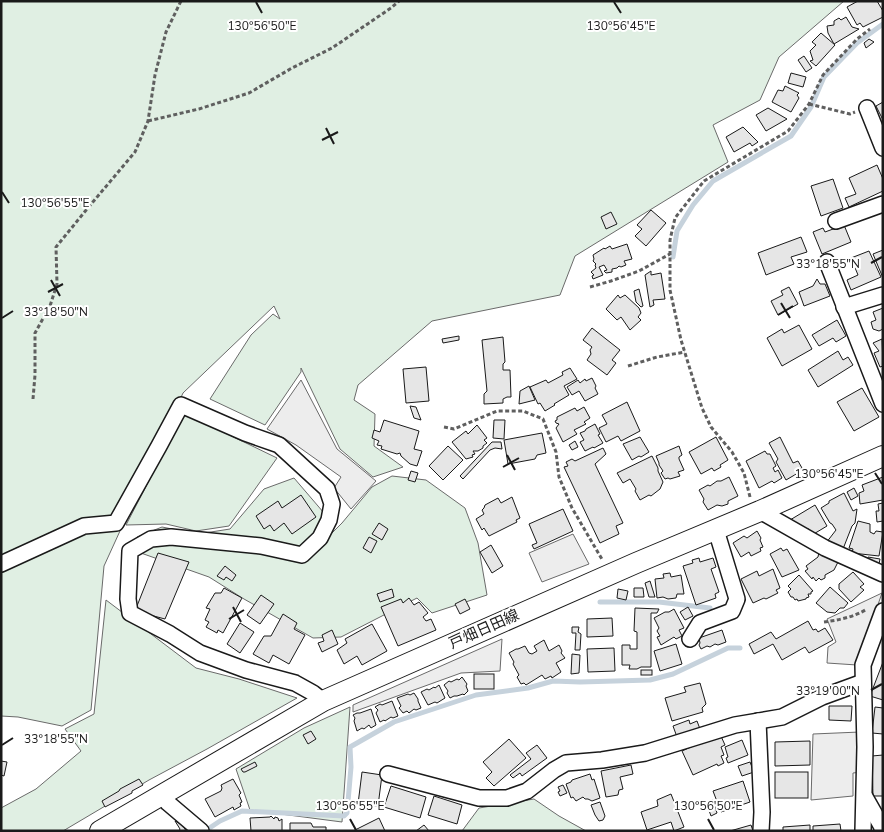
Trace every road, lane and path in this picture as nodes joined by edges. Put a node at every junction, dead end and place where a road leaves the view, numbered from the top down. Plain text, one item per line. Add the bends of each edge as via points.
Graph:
1 (181, 1) edge
2 (399, 1) edge
3 (870, 29) dead end
4 (809, 104) junction
5 (867, 108) joint
6 (148, 121) junction
7 (883, 148) edge
8 (883, 204) edge
9 (836, 221) dead end
10 (670, 254) junction
11 (827, 262) dead end
12 (590, 287) dead end
13 (883, 294) edge
14 (844, 307) junction
15 (685, 352) junction
16 (628, 366) dead end
17 (33, 399) dead end
18 (883, 404) edge
19 (444, 427) dead end
20 (883, 456) edge
21 (756, 505) junction
22 (716, 530) junction
23 (1, 564) edge
24 (883, 574) edge
25 (610, 575) junction
26 (876, 610) edge
27 (824, 622) dead end
28 (690, 639) dead end
29 (863, 682) junction
30 (323, 701) junction
31 (758, 721) junction
32 (388, 774) dead end
33 (160, 795) junction
34 (864, 796) junction
35 (100, 831) edge
36 (202, 831) edge
37 (761, 831) edge
38 (863, 831) edge
39 (882, 831) edge

1 - 6 path via 166,32
2 - 6 path via 332,48 249,93
3 - 4 path via 823,75
4 - 5 path via 850,114
4 - 10 path via 788,131 704,182 675,218
5 - 7 street
6 - 17 path via 135,152 56,247 57,284 50,306 35,333
8 - 9 street
10 - 12 path via 638,271
10 - 15 path via 670,290
11 - 14 street
13 - 14 street
14 - 18 street
15 - 16 path
15 - 21 path via 702,408 711,427 744,473
19 - 25 path via 454,429 497,411 522,411 543,419 556,452 559,478
20 - 21 main road, 戸畑日田線
21 - 22 main road, 戸畑日田線
21 - 24 street via 825,548
22 - 25 main road, 戸畑日田線
22 - 28 street via 737,599 732,611 700,623
23 - 30 street via 84,526 116,523 181,405 279,446 327,489 332,504 330,520 320,538 302,554 208,540 151,539 130,551 130,613 200,653 295,683
25 - 30 main road, 戸畑日田線
26 - 27 path
26 - 29 street via 863,665
29 - 31 street via 782,717
29 - 34 street
30 - 33 main road, 戸畑日田線
31 - 32 street via 735,725 645,754 566,763 527,791 507,798 479,798
31 - 37 street
33 - 35 main road, 戸畑日田線
33 - 36 street
34 - 38 street
34 - 39 street

